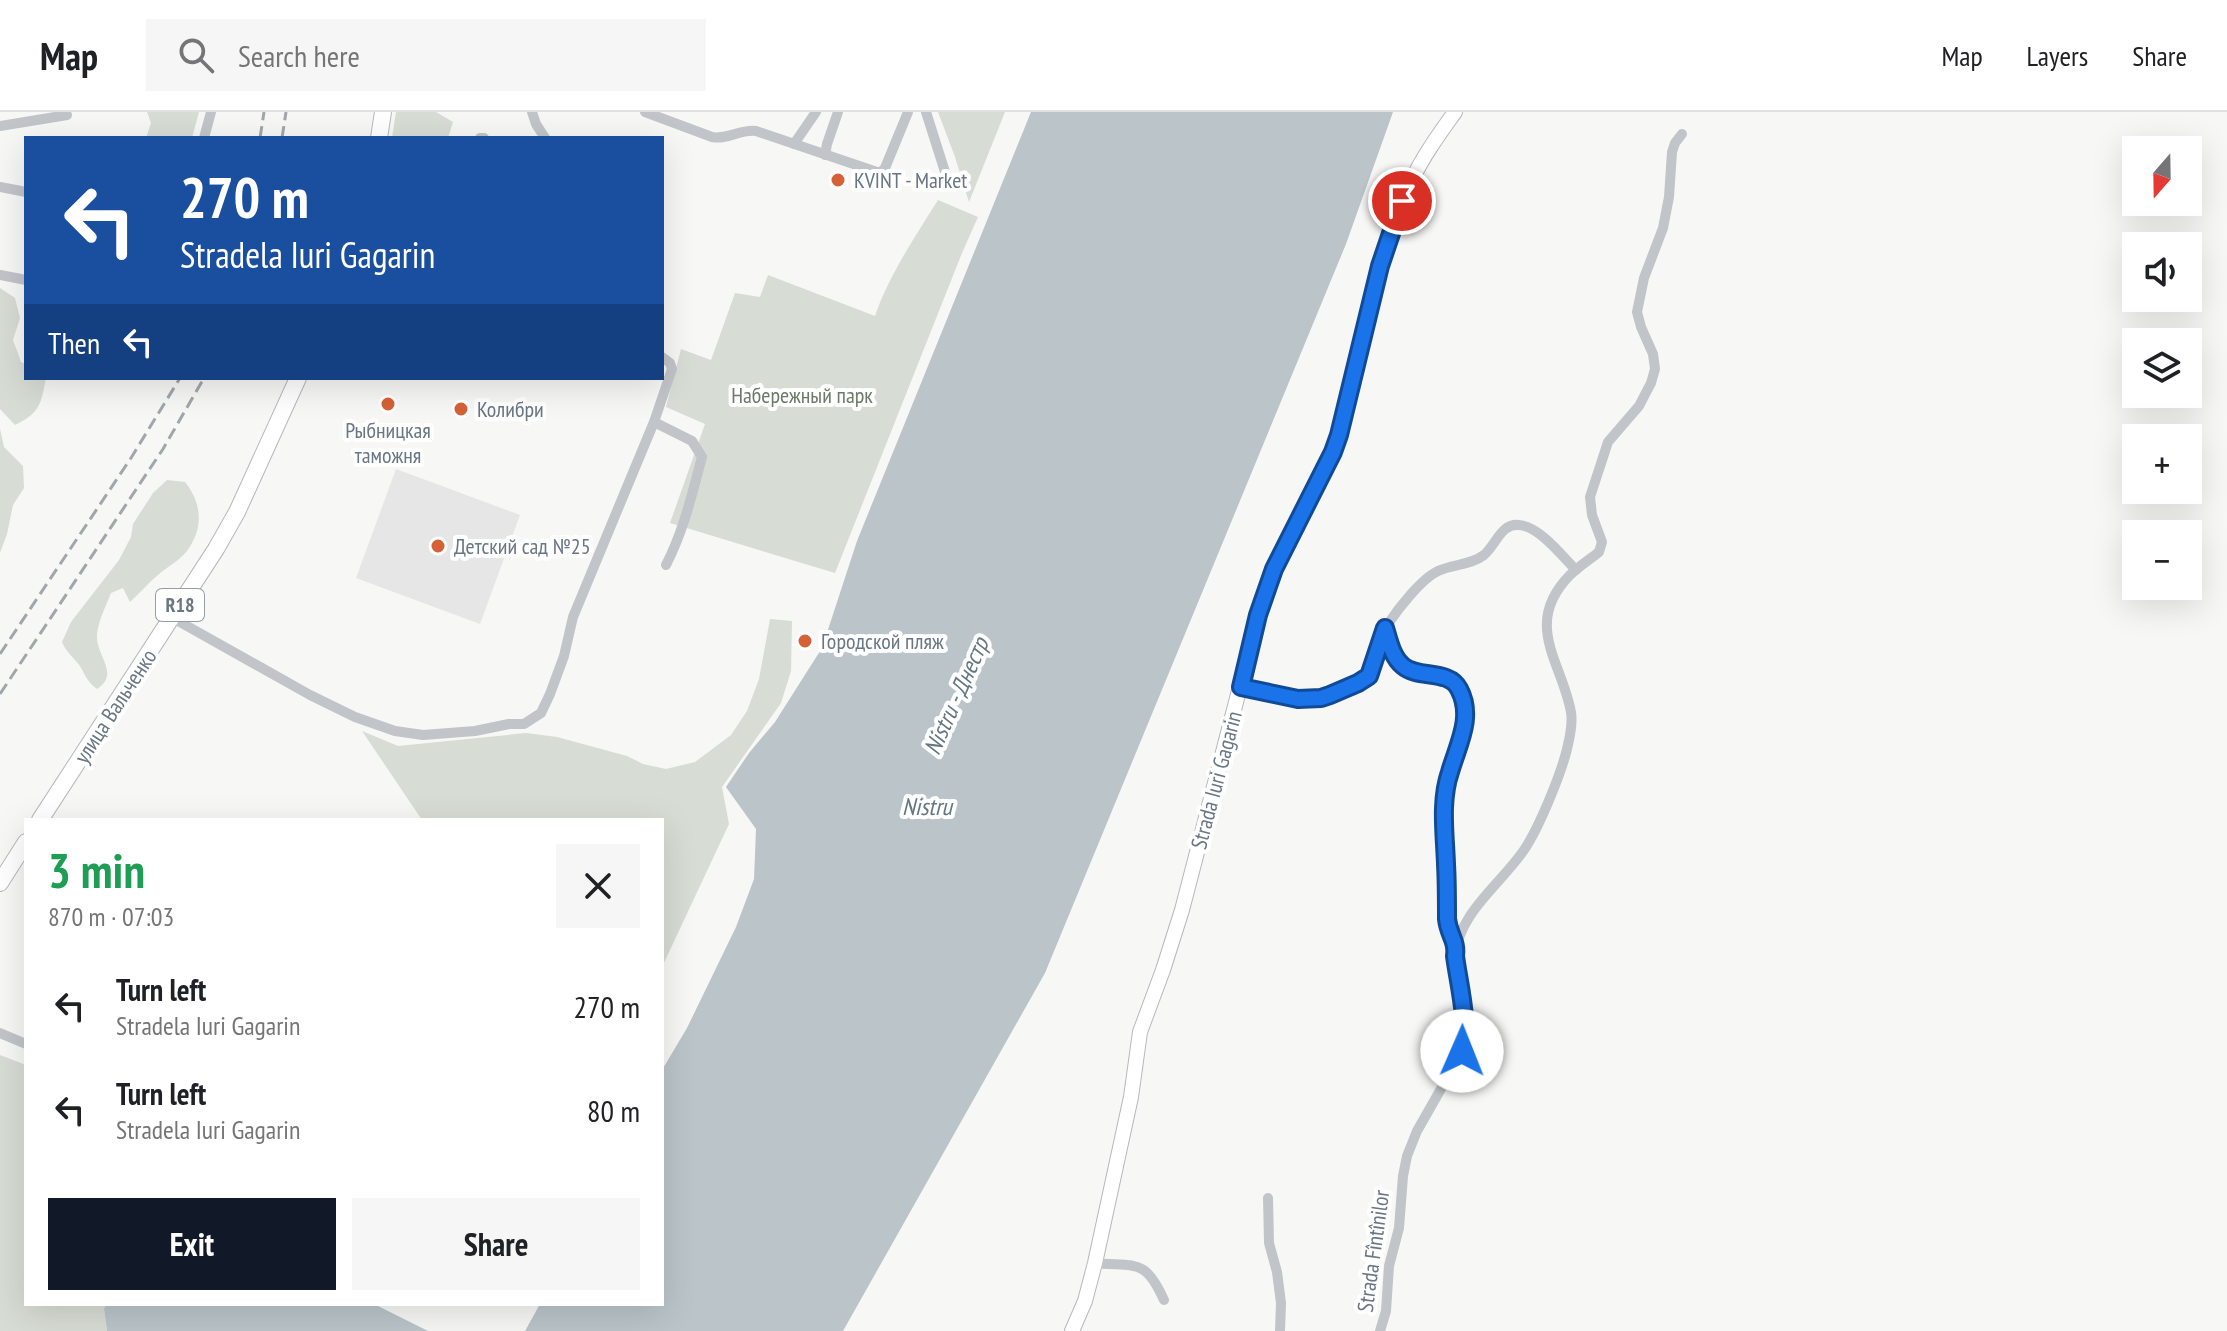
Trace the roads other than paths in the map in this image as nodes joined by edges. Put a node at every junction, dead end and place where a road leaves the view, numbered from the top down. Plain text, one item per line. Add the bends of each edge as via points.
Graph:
1 (211, 112) edge
2 (383, 112) edge
3 (532, 112) edge
4 (645, 112) edge
5 (816, 112) edge
6 (838, 112) edge
7 (908, 112) edge
8 (926, 112) edge
9 (1455, 112) edge
10 (67, 115) dead end
11 (0, 126) edge
12 (1682, 134) dead end
13 (205, 136) edge
14 (379, 136) edge
15 (544, 136) edge
16 (794, 144) junction
17 (825, 155) junction
18 (946, 175) dead end
19 (0, 187) edge
20 (24, 192) edge
21 (0, 275) edge
22 (24, 280) edge
23 (664, 358) edge
24 (297, 380) edge
25 (654, 422) junction
26 (666, 565) dead end
27 (1576, 570) junction
28 (171, 617) junction
29 (1385, 628) junction
30 (1241, 687) junction
31 (41, 818) edge
32 (24, 845) edge
33 (0, 883) edge
34 (1456, 945) junction
35 (0, 1033) edge
36 (24, 1043) edge
37 (1268, 1198) dead end
38 (1095, 1263) junction
39 (1164, 1300) dead end
40 (1076, 1327) edge
41 (1280, 1331) edge
42 (1380, 1331) edge

1 - 13 street
2 - 14 main road
3 - 15 street
4 - 16 street via 712,137 749,130
5 - 16 street
6 - 17 street
7 - 17 street via 883,172
8 - 18 street
9 - 30 main road, Strada Iuri Gagarin via 1414,176 1394,222 1339,435 1274,569
10 - 11 street
12 - 27 street via 1672,152 1663,228 1637,312 1655,369 1645,396 1608,442 1590,506 1601,547
16 - 17 street
19 - 20 street
21 - 22 street
23 - 25 street via 672,369
24 - 28 main road, улица Вальченко / R18 via 237,512
25 - 26 street via 692,441 702,457
25 - 28 street via 573,617 550,694 541,713 524,724 423,735 395,731 310,695
27 - 29 street via 1532,529 1511,525 1482,557 1436,572
27 - 34 street via 1555,595 1547,624 1548,644 1571,714 1567,752 1529,843 1481,901
28 - 31 main road, улица Вальченко / R18
29 - 30 street via 1369,676 1330,695 1298,699
29 - 34 street, Strada Fîntînilor via 1400,664 1450,680 1460,691 1465,727 1447,783 1445,836 1448,930
30 - 38 main road, Strada Iuri Gagarin via 1182,910 1140,1032
32 - 33 main road
34 - 42 street, Strada Fîntînilor via 1465,1040 1411,1143
35 - 36 street
37 - 41 street
38 - 39 street via 1144,1268
38 - 40 main road, Strada Iuri Gagarin

